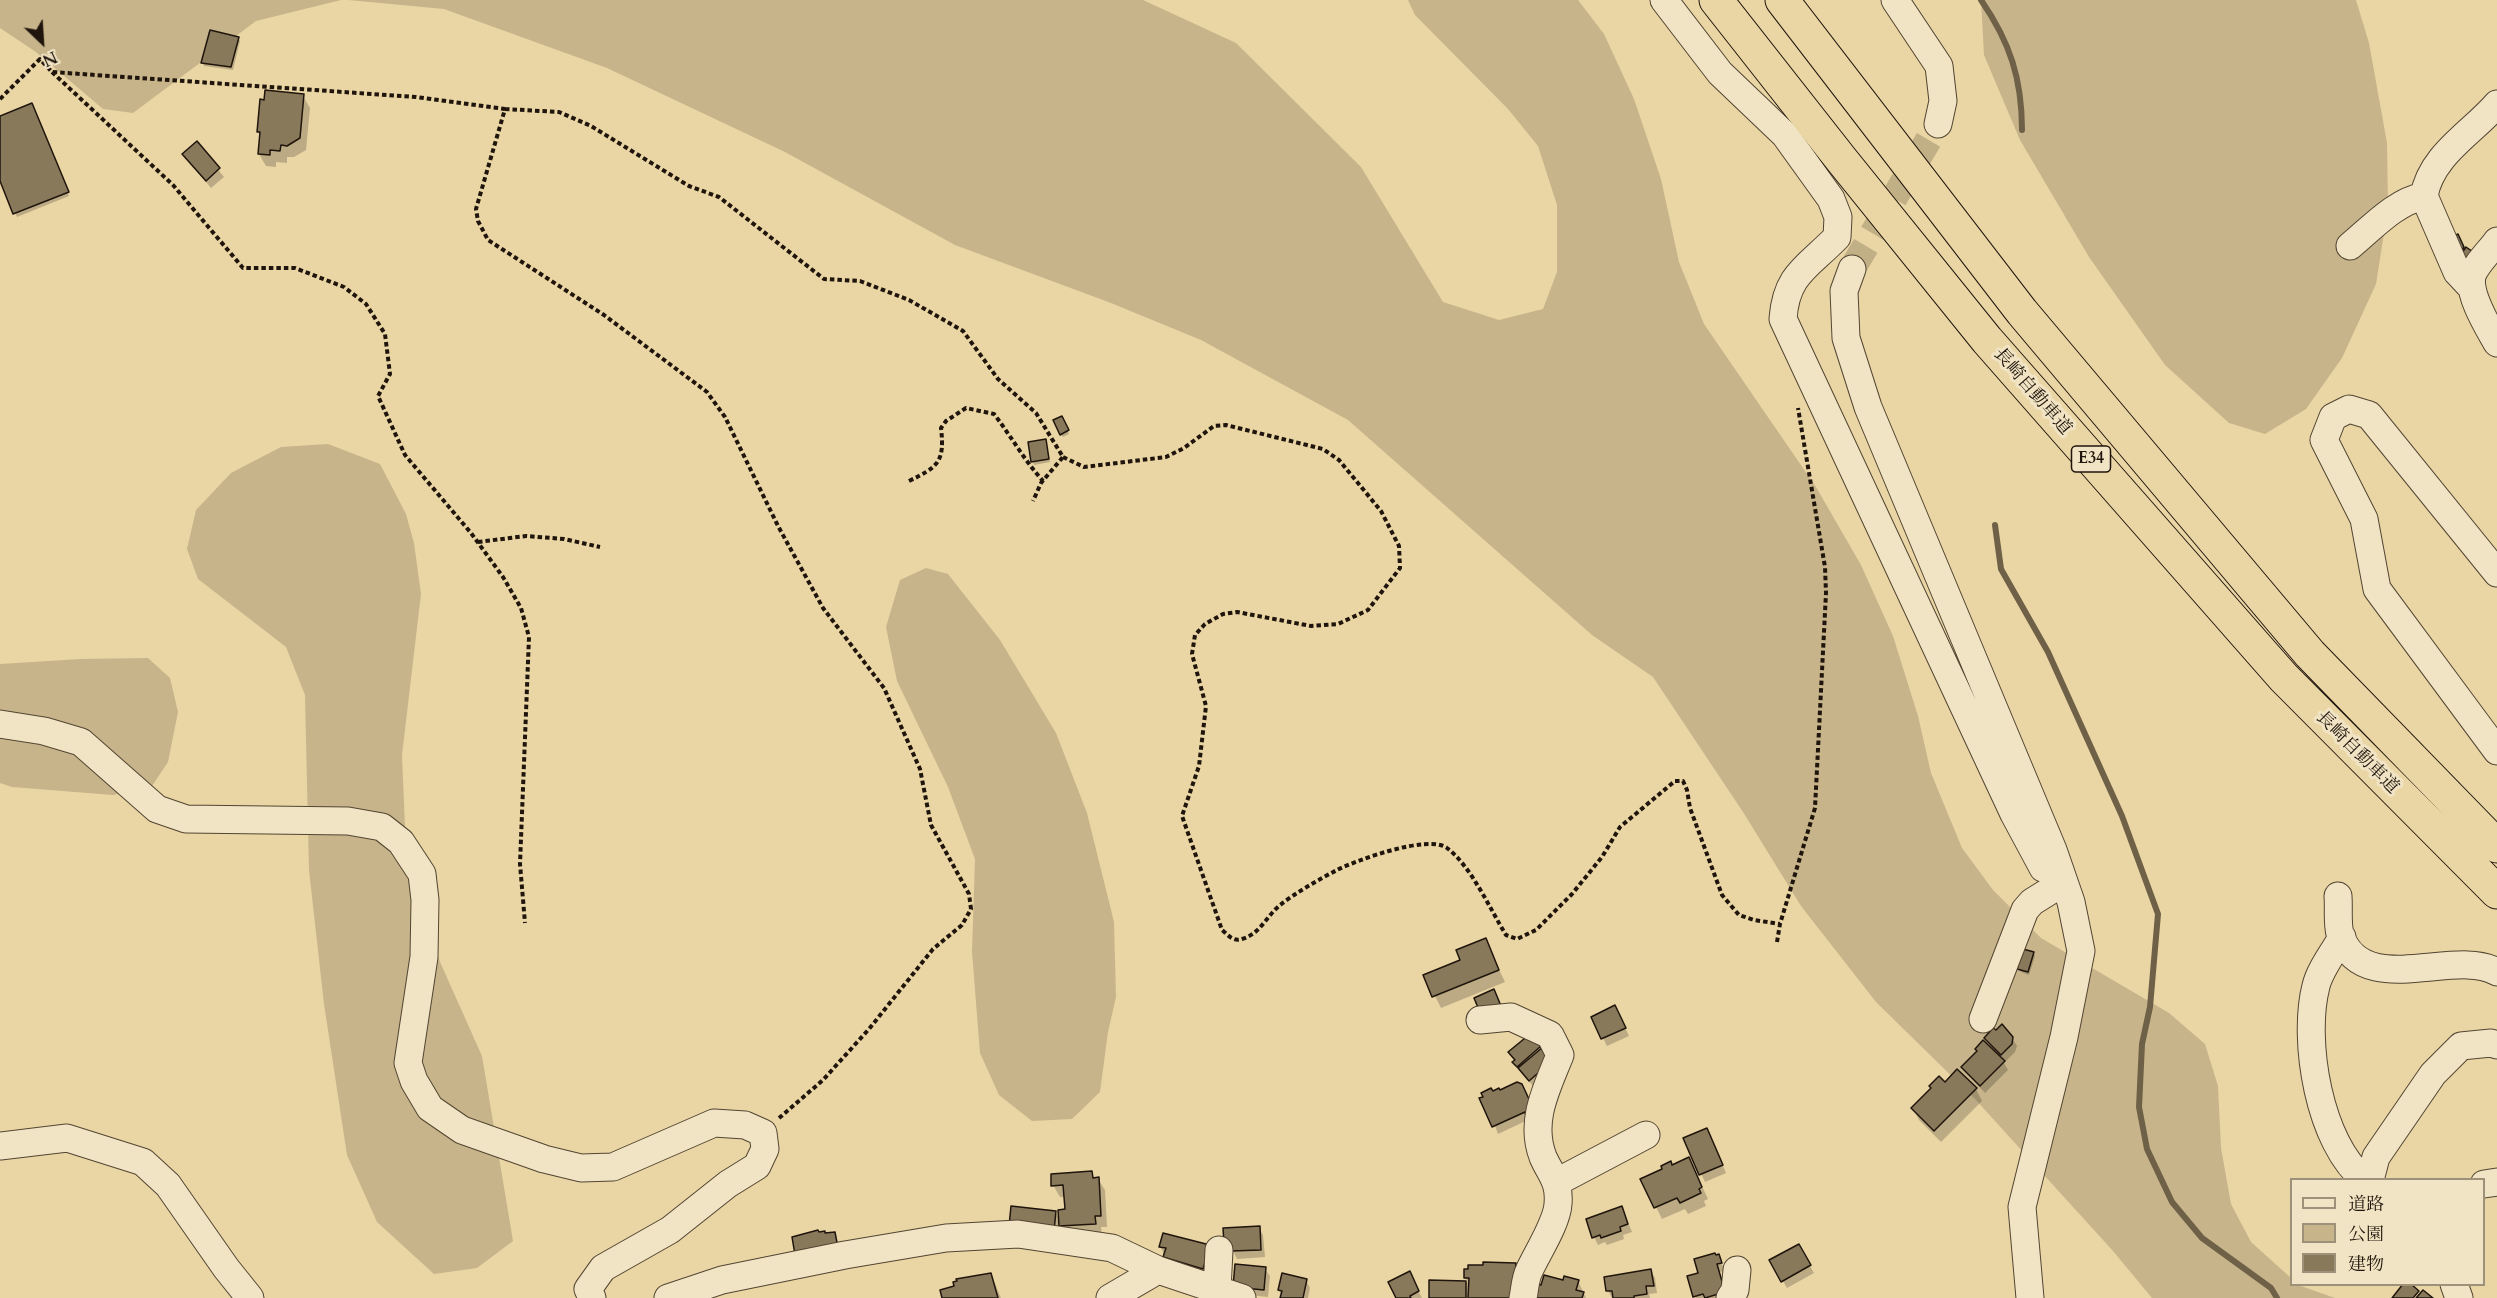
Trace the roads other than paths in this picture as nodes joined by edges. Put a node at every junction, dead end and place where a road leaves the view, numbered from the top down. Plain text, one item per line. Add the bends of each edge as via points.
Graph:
1 (1664, 0) edge
2 (1716, 0) edge
3 (1782, 0) edge
4 (1895, 0) edge
5 (2497, 104) edge
6 (1938, 124) tunnel mouth
7 (2424, 196) junction
8 (2497, 241) edge
9 (2350, 246) dead end
10 (1852, 268) tunnel mouth
11 (2471, 286) junction
12 (2497, 343) edge
13 (2497, 573) edge
14 (0, 724) edge
15 (2497, 751) edge
16 (2497, 846) edge
17 (2058, 886) junction
18 (2497, 892) edge
19 (2338, 896) dead end
20 (2342, 937) junction
21 (2497, 972) edge
22 (1983, 1019) dead end
23 (1480, 1020) dead end
24 (2497, 1045) edge
25 (1646, 1135) dead end
26 (0, 1146) edge
27 (2364, 1178) edge
28 (2370, 1178) edge
29 (1557, 1182) junction
30 (1219, 1250) dead end
31 (1158, 1270) junction
32 (1737, 1270) dead end
33 (1230, 1294) edge
34 (250, 1298) edge
35 (592, 1298) edge
36 (668, 1298) edge
37 (1110, 1298) edge
38 (1523, 1298) edge
39 (1730, 1298) edge
40 (2030, 1298) edge

1 - 17 street via 1720,72 1785,135 1831,199 1838,217 1837,237 1792,280 1784,301 1783,319 2014,814
2 - 18 highway, 長崎自動車道 / E34 via 1987,340 2284,678
3 - 16 highway, 長崎自動車道 / E34 via 2022,312 2302,645
4 - 6 street via 1939,66 1943,101
5 - 7 street via 2438,162
7 - 9 street via 2396,207
7 - 11 street via 2457,272
8 - 11 street via 2473,274
10 - 17 street via 1844,291 1846,338 1868,407
11 - 12 street
13 - 15 street via 2369,415 2349,409 2333,417 2324,440 2364,519 2377,589
14 - 35 street via 81,742 157,809 186,819 348,821 381,827 401,842 422,874 425,900 424,957 408,1063 430,1108 462,1130 581,1168 613,1167 714,1123 745,1125 762,1133 765,1149 757,1166 670,1230 603,1268 588,1289
17 - 22 street via 2025,910
17 - 40 street via 2071,902 2081,951 2022,1207
19 - 20 street
20 - 21 street via 2354,956 2395,970 2475,964
20 - 27 street via 2316,984 2310,1023 2314,1070 2322,1109 2346,1162
23 - 29 street via 1511,1017 1550,1035 1560,1055 1538,1109 1543,1156
24 - 28 street via 2461,1046 2433,1074 2376,1157
25 - 29 street
26 - 34 street via 67,1138 143,1162 168,1185
29 - 38 street via 1558,1206 1528,1273
30 - 33 street
31 - 33 street
31 - 36 street via 1112,1248 1018,1234 946,1238 722,1280
31 - 37 street
32 - 39 street

